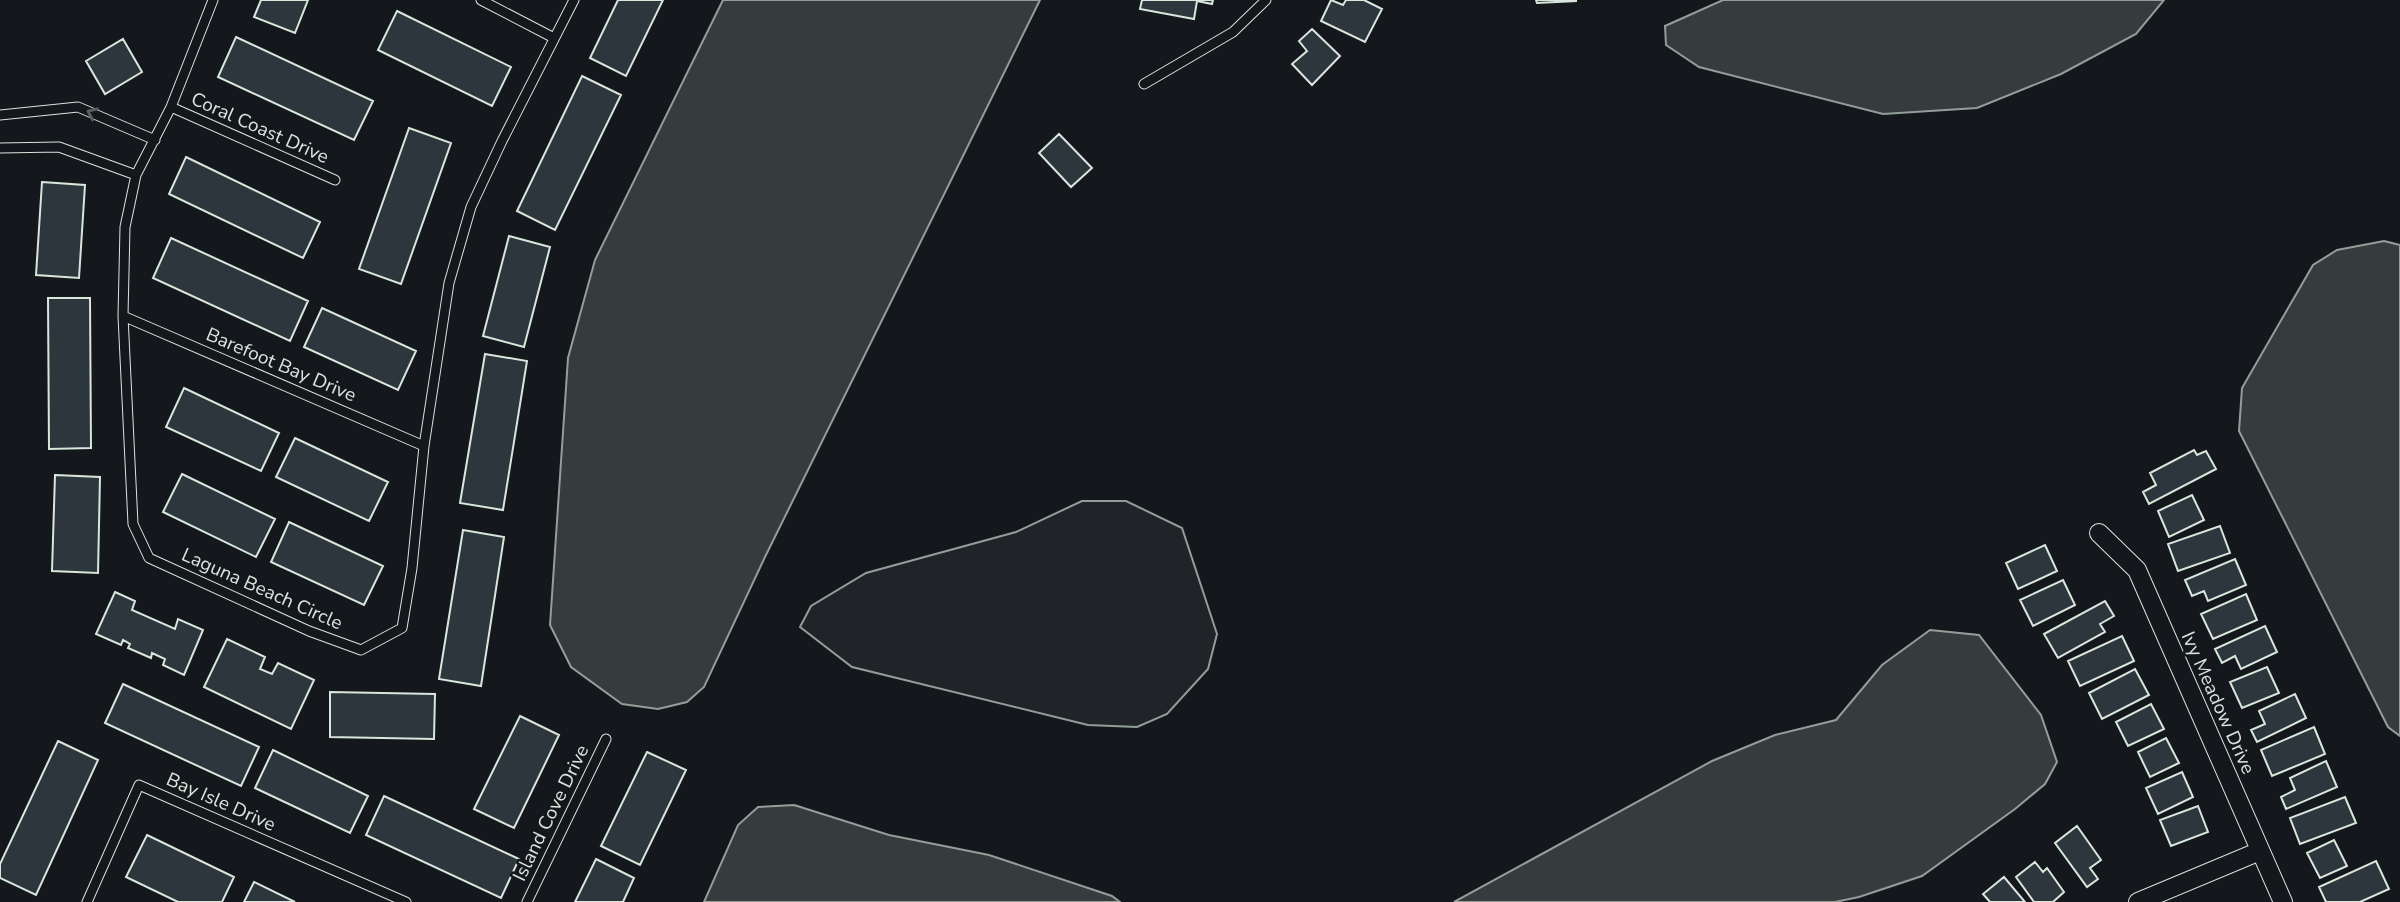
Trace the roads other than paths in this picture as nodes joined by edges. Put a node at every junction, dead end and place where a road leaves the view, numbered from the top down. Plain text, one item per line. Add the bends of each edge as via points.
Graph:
1 (212, 0) edge
2 (481, 0) edge
3 (574, 0) edge
4 (1266, 0) edge
5 (554, 38) junction
6 (1144, 84) dead end
7 (171, 107) junction
8 (0, 115) edge
9 (155, 140) junction
10 (0, 148) edge
11 (136, 175) junction
12 (335, 180) dead end
13 (123, 316) junction
14 (424, 446) junction
15 (2099, 533) dead end
16 (606, 739) dead end
17 (2260, 851) junction
18 (87, 902) edge
19 (406, 902) edge
20 (527, 902) edge
21 (2138, 902) edge
22 (2283, 902) edge

1 - 7 lane, Laguna Beach Circle
2 - 5 lane
3 - 5 lane, Laguna Beach Circle
4 - 6 lane via 1233,32
5 - 14 lane, Laguna Beach Circle via 471,207 449,283
7 - 9 lane, Laguna Beach Circle
7 - 12 lane, Coral Coast Drive
9 -> 8 lane via 78,107
9 - 11 lane, Laguna Beach Circle
10 - 11 lane via 59,146
11 - 13 lane, Laguna Beach Circle via 125,227
13 - 14 lane, Barefoot Bay Drive
13 - 14 lane, Laguna Beach Circle via 134,524 149,558 309,631 361,650 402,628
15 - 17 street, Ivy Meadow Drive via 2137,570
16 - 20 lane, Island Cove Drive
17 - 21 street
17 - 22 street, Ivy Meadow Drive
18 - 19 lane, Bay Isle Drive via 139,785

